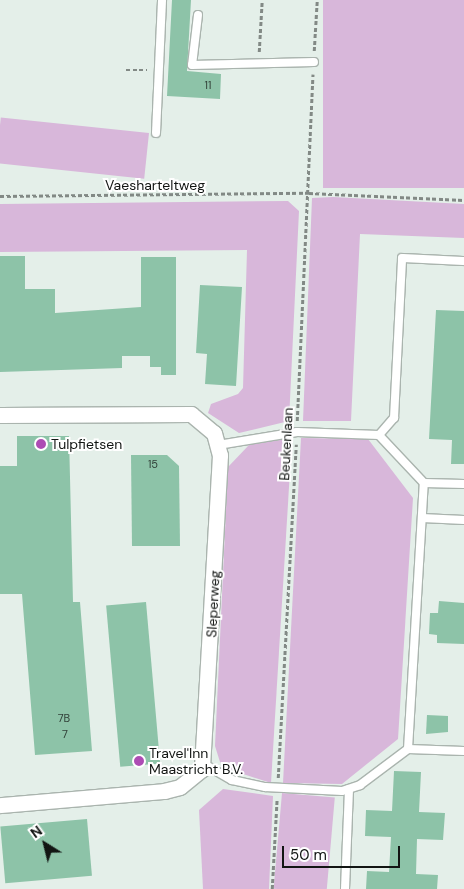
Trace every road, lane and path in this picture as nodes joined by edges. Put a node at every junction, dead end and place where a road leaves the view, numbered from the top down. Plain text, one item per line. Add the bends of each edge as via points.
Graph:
1 (162, 0) edge
2 (262, 0) edge
3 (317, 0) edge
4 (198, 15) dead end
5 (314, 62) junction
6 (258, 64) junction
7 (126, 70) dead end
8 (158, 70) junction
9 (156, 133) dead end
10 (309, 192) junction
11 (0, 196) edge
12 (464, 200) edge
13 (464, 261) edge
14 (0, 415) edge
15 (297, 432) junction
16 (379, 435) junction
17 (218, 445) junction
18 (424, 483) junction
19 (464, 484) edge
20 (422, 518) junction
21 (464, 520) edge
22 (408, 749) junction
23 (464, 751) edge
24 (204, 764) junction
25 (278, 789) junction
26 (345, 790) junction
27 (0, 806) edge
28 (272, 889) edge
29 (345, 889) edge

1 - 8 lane
2 - 6 path
3 - 5 path, Beukenlaan
4 - 6 lane via 192,65
5 - 6 lane
5 - 10 path, Beukenlaan
7 - 8 path
8 - 9 lane
10 - 11 path, Vaesharteltweg
10 - 12 path, Vaesharteltweg
10 - 15 path, Beukenlaan
13 - 16 lane via 402,258 394,418
14 - 17 street via 191,414 206,423
15 - 16 lane
15 - 17 lane
15 - 25 path, Beukenlaan
16 - 18 lane
17 - 24 street, Sleperweg
18 - 19 lane
18 - 20 lane
20 - 21 lane
20 - 22 lane
22 - 23 lane
22 - 26 lane
24 - 25 lane via 232,780
24 - 27 street via 193,779 164,791
25 - 26 lane
25 - 28 path, Beukenlaan
26 - 29 lane

